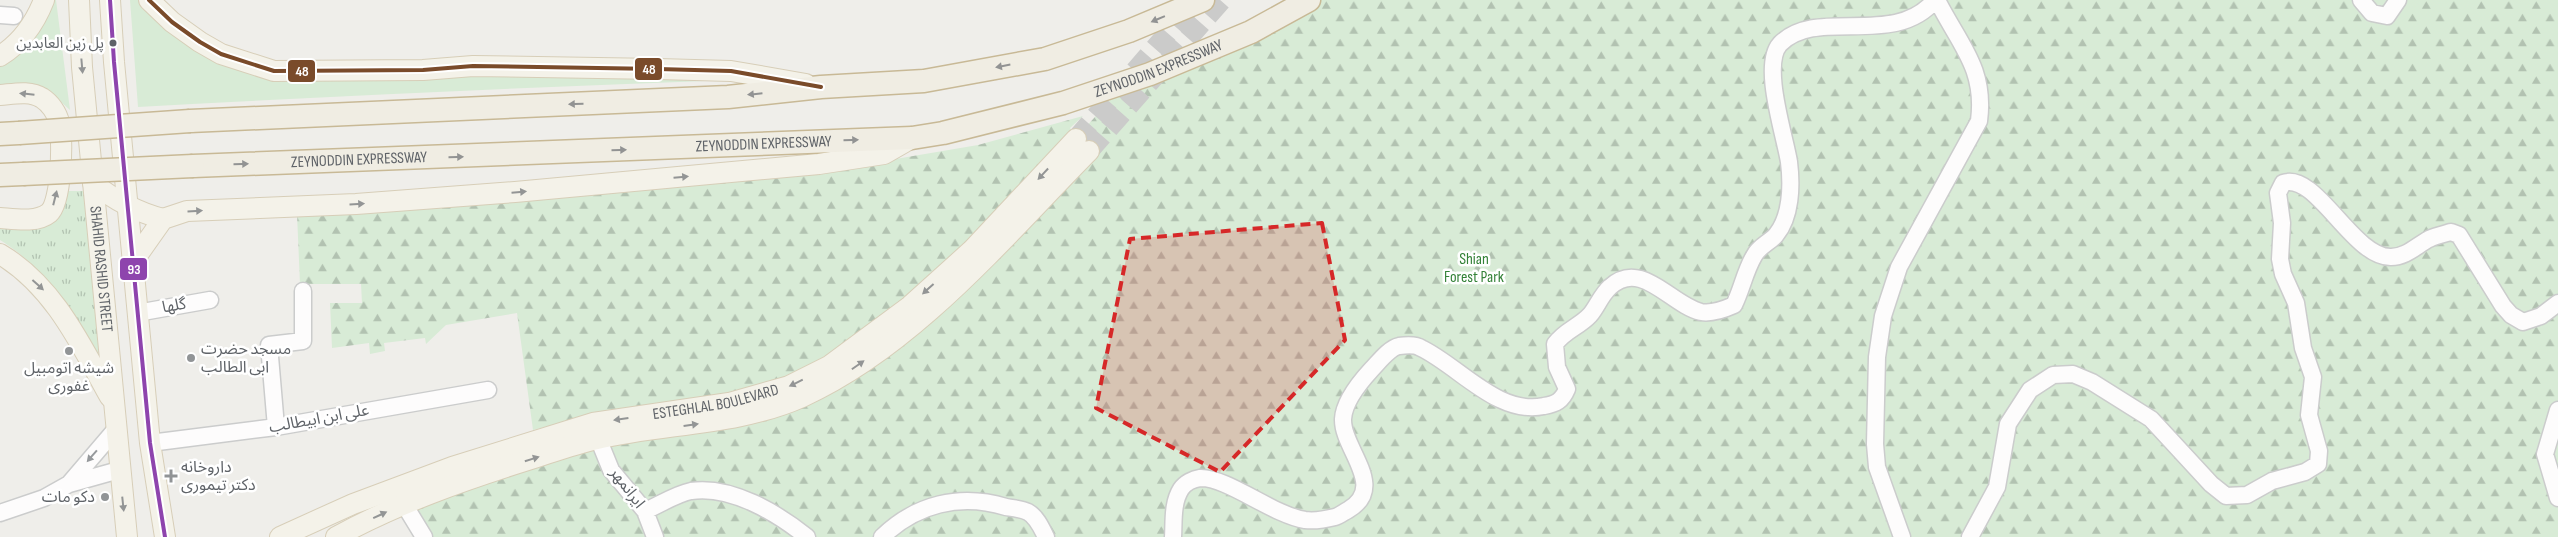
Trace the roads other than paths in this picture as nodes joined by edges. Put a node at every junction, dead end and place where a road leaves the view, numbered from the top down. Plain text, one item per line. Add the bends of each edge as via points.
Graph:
1 (44, 0) edge
2 (79, 0) edge
3 (110, 0) edge
4 (149, 0) edge
5 (1203, 0) edge
6 (1308, 0) edge
7 (1936, 0) edge
8 (2361, 0) edge
9 (2398, 0) edge
10 (0, 56) edge
11 (821, 87) junction
12 (0, 94) edge
13 (10, 133) edge
14 (912, 138) junction
15 (0, 175) edge
16 (93, 182) junction
17 (128, 206) junction
18 (0, 218) edge
19 (163, 219) junction
20 (0, 254) edge
21 (134, 260) junction
22 (303, 291) dead end
23 (210, 300) dead end
24 (2558, 303) edge
25 (137, 313) junction
26 (488, 390) dead end
27 (113, 403) junction
28 (2558, 410) edge
29 (276, 427) junction
30 (116, 429) junction
31 (598, 438) junction
32 (150, 443) junction
33 (120, 470) junction
34 (69, 484) junction
35 (2558, 498) edge
36 (404, 504) junction
37 (644, 511) junction
38 (0, 512) edge
39 (164, 528) edge
40 (127, 537) edge
41 (174, 537) edge
42 (280, 537) edge
43 (336, 537) edge
44 (424, 537) edge
45 (656, 537) edge
46 (807, 537) edge
47 (882, 537) edge
48 (1046, 537) edge
49 (1174, 537) edge
50 (1902, 537) edge
51 (1970, 537) edge

1 - 10 main road via 25,35
2 -> 16 main road, SHAHID RASHID STREET
3 - 17 main road, SHAHID RASHID STREET
4 - 11 main road via 172,22 221,54 274,71 424,70 473,66 731,71
5 -> 11 highway via 1129,31 1045,58 924,81
6 - 14 highway, ZEYNODDIN EXPRESSWAY via 1251,32 1150,74 1063,102
7 - 49 street via 1913,18 1882,26 1810,29 1795,34 1775,50 1772,61 1777,108 1789,163 1788,208 1784,224 1754,256 1734,305 1703,312 1681,305 1658,286 1642,278 1624,278 1610,286 1590,316 1563,333 1555,344 1566,389 1556,404 1542,407 1518,406 1505,401 1472,383 1420,347 1396,347 1364,378 1348,404 1344,419 1347,439 1363,471 1364,494 1356,505 1336,517 1306,520 1269,507 1218,482 1201,478 1181,489 1174,507
7 - 50 street via 1977,74 1982,100 1979,121 1900,267 1884,316 1877,357 1874,444 1877,467
8 - 9 street via 2372,13 2387,16
11 -> 13 highway, bridge via 728,97 190,121
18 -> 12 main road via 39,218 50,212 56,203 61,156 59,122 50,104 40,96
15 -> 14 highway, ZEYNODDIN EXPRESSWAY, bridge
19 -> 14 main road via 188,211 356,204 505,193 819,164 884,154
16 - 17 main road via 110,197
16 - 27 main road, SHAHID RASHID STREET
17 - 19 main road
17 - 21 main road, SHAHID RASHID STREET
19 - 21 main road
20 -> 27 main road via 45,291
21 - 25 main road, SHAHID RASHID STREET
22 - 29 street via 303,340 269,345
23 - 25 street, گلها
24 - 51 street via 2541,316 2523,322 2507,311 2459,236 2451,232 2429,239 2400,256 2388,258 2369,249 2311,192 2298,183 2288,181 2283,183 2278,193 2282,223 2280,259 2296,303 2303,348 2313,377 2309,415 2319,452 2318,464 2305,472 2272,481 2246,495 2226,496 2151,419 2092,382 2073,374 2054,375 2030,390 2008,424 1997,487
25 - 32 main road, SHAHID RASHID STREET
26 - 29 street, علی ابن ابیطالب
27 - 30 main road, SHAHID RASHID STREET
28 - 35 street via 2546,454
29 - 32 street, علی ابن ابیطالب
30 - 33 main road, SHAHID RASHID STREET
30 -> 34 street
36 -> 31 main road, ESTEGHLAL BOULEVARD via 459,482
31 - 37 street, ایرانمهر via 611,470
31 -> 42 main road, ESTEGHLAL BOULEVARD via 733,418 802,397 842,376 933,307 1083,144 910,306 829,366 797,382 758,397 729,403 593,423 452,467 353,504
32 - 39 main road, SHAHID RASHID STREET
33 - 34 street
33 -> 40 main road, SHAHID RASHID STREET
34 - 38 street via 44,498
43 -> 36 main road, ESTEGHLAL BOULEVARD
36 - 44 street
37 - 45 street, ایرانمهر
37 - 46 street via 689,491 714,490 750,502
39 - 41 main road
47 - 48 street via 914,512 952,501 993,503 1028,512 1038,521

